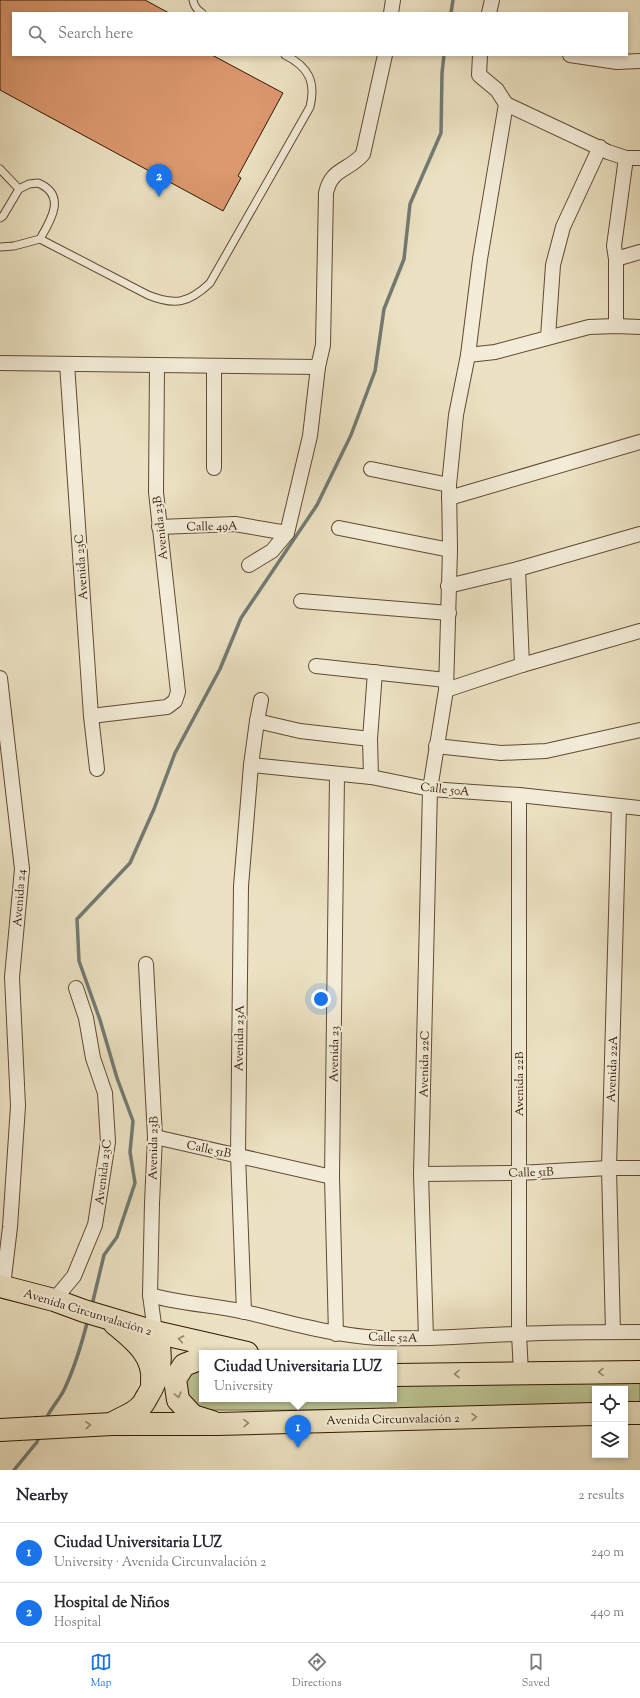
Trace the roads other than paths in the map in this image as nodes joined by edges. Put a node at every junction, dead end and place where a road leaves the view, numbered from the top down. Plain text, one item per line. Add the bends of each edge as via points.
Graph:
1 (193, 0) edge
2 (393, 0) edge
3 (492, 0) edge
4 (201, 12) edge
5 (391, 12) edge
6 (489, 12) edge
7 (287, 56) edge
8 (385, 56) edge
9 (480, 56) edge
10 (577, 56) edge
11 (640, 61) edge
12 (506, 104) junction
13 (600, 147) junction
14 (626, 158) junction
15 (640, 158) edge
16 (0, 169) edge
17 (19, 188) junction
18 (0, 218) edge
19 (40, 239) junction
20 (0, 247) edge
21 (640, 252) edge
22 (616, 259) junction
23 (616, 326) junction
24 (640, 328) edge
25 (548, 337) junction
26 (468, 354) junction
27 (0, 363) edge
28 (67, 364) junction
29 (157, 365) junction
30 (214, 366) junction
31 (318, 367) junction
32 (640, 442) edge
33 (214, 468) dead end
34 (371, 469) dead end
35 (449, 492) junction
36 (159, 527) junction
37 (339, 528) dead end
38 (287, 533) junction
39 (640, 534) edge
40 (450, 550) junction
41 (249, 565) dead end
42 (518, 569) junction
43 (448, 586) junction
44 (301, 601) dead end
45 (449, 613) junction
46 (640, 631) edge
47 (522, 665) junction
48 (316, 666) dead end
49 (375, 672) junction
50 (0, 678) edge
51 (446, 685) junction
52 (261, 700) dead end
53 (91, 716) junction
54 (257, 721) junction
55 (640, 730) edge
56 (370, 739) junction
57 (436, 746) junction
58 (251, 765) junction
59 (97, 769) dead end
60 (337, 774) junction
61 (371, 777) junction
62 (430, 789) junction
63 (520, 795) junction
64 (619, 806) junction
65 (640, 808) edge
66 (146, 964) dead end
67 (6, 978) edge
68 (76, 988) dead end
69 (156, 1137) junction
70 (238, 1155) junction
71 (609, 1168) junction
72 (640, 1168) edge
73 (519, 1173) junction
74 (421, 1174) junction
75 (332, 1177) junction
76 (1, 1286) edge
77 (150, 1295) junction
78 (54, 1300) junction
79 (244, 1312) junction
80 (96, 1315) junction
81 (155, 1332) junction
82 (613, 1332) junction
83 (640, 1332) edge
84 (336, 1334) junction
85 (519, 1334) junction
86 (426, 1338) junction
87 (232, 1350) edge
88 (199, 1359) edge
89 (640, 1372) edge
90 (522, 1373) junction
91 (397, 1375) edge
92 (150, 1391) junction
93 (628, 1413) edge
94 (640, 1413) edge
95 (592, 1414) edge
96 (112, 1424) junction
97 (218, 1424) junction
98 (0, 1430) edge

1 - 4 lane
2 - 5 street
3 - 6 street
7 - 19 lane via 301,65 308,74 313,95 310,107 210,283 192,298 172,302 160,300
8 - 31 street via 363,154 357,161 335,174 326,193 324,345
9 - 12 street via 479,76 497,90
10 - 11 street via 617,62
12 - 13 street
12 - 26 street, Avenida 22C via 480,259
13 - 14 street
13 - 25 street via 562,227 553,265
14 - 15 street
14 - 22 street via 614,246
16 - 17 lane
17 - 18 lane
17 - 19 lane via 38,183 53,194 53,213
19 - 20 lane
21 - 22 street
22 - 23 street
23 - 24 street
23 - 25 street via 589,327
25 - 26 street via 495,352
26 - 35 street, Avenida 22C via 456,415
27 - 28 street
28 - 29 street
28 - 53 street, Avenida 23C
29 - 30 street
29 - 36 street, Avenida 23B via 156,492
30 - 31 street
30 - 33 street
31 - 38 street via 310,436
32 - 35 street
34 - 35 street
35 - 40 street, Avenida 22C
36 - 38 street, Calle 49A via 235,524
36 - 53 street, Avenida 23B via 178,692 175,701 167,707
37 - 40 street
38 - 41 street via 272,552
39 - 42 street
40 - 43 street, Avenida 22C
42 - 43 street
42 - 47 street
43 - 45 street, Avenida 22C
44 - 45 street
45 - 51 street, Avenida 22C
46 - 47 street
47 - 51 street
48 - 49 street
49 - 51 street
49 - 56 street
50 - 67 street, Avenida 24 via 22,869
51 - 57 street, Avenida 22C
52 - 54 street, Avenida 23A
53 - 59 street, Avenida 23C
54 - 56 street via 300,731
54 - 58 street, Avenida 23A
55 - 57 street via 546,751 501,753
56 - 61 street
57 - 62 street, Avenida 22C
58 - 60 street, Calle 50A
58 - 70 street, Avenida 23A via 241,886
60 - 61 street, Calle 50A
60 - 75 street, Avenida 23
61 - 62 street, Calle 50A
62 - 63 street, Calle 50A
62 - 74 street, Avenida 22C
63 - 64 street, Calle 50A
63 - 73 street, Avenida 22B
64 - 65 street, Calle 50A
64 - 71 street, Avenida 22A
66 - 69 street, Avenida 23B
67 - 76 street, Avenida 24 via 18,1106 10,1227
68 - 78 street, Avenida 23C via 86,1018 93,1058 105,1093 108,1142 95,1225 74,1276
69 - 70 street, Calle 51B
69 - 77 street, Avenida 23B
70 - 75 street, Calle 51B
70 - 79 street, Avenida 23A
71 - 72 street, Calle 51B
71 - 73 street, Calle 51B
71 - 82 street, Avenida 22A
73 - 74 street, Calle 51B
73 - 85 street, Avenida 22B
74 - 86 street, Avenida 22C
75 - 84 street, Avenida 23
76 - 78 highway, Avenida Circunvalación 2
77 - 79 street, Calle 52A via 170,1301
77 - 81 street, Avenida 23B
78 - 80 highway, Avenida Circunvalación 2
79 - 84 street, Calle 52A
80 - 81 highway, Avenida Circunvalación 2
80 - 92 highway via 143,1350 150,1367
87 -> 81 highway, Avenida Circunvalación 2
81 - 92 highway via 161,1356 159,1372
82 - 83 street, Calle 52A
82 - 85 street, Calle 52A
84 - 86 street, Calle 52A via 379,1338
85 - 86 street, Calle 52A
85 - 90 street, Avenida 22B
88 -> 97 highway via 184,1365 175,1379 178,1400 193,1416
89 -> 90 highway
90 -> 91 highway
92 - 96 highway via 140,1408
93 - 94 highway
97 -> 95 highway, Avenida Circunvalación 2
96 - 97 highway, Avenida Circunvalación 2
98 -> 96 highway, Avenida Circunvalación 2

